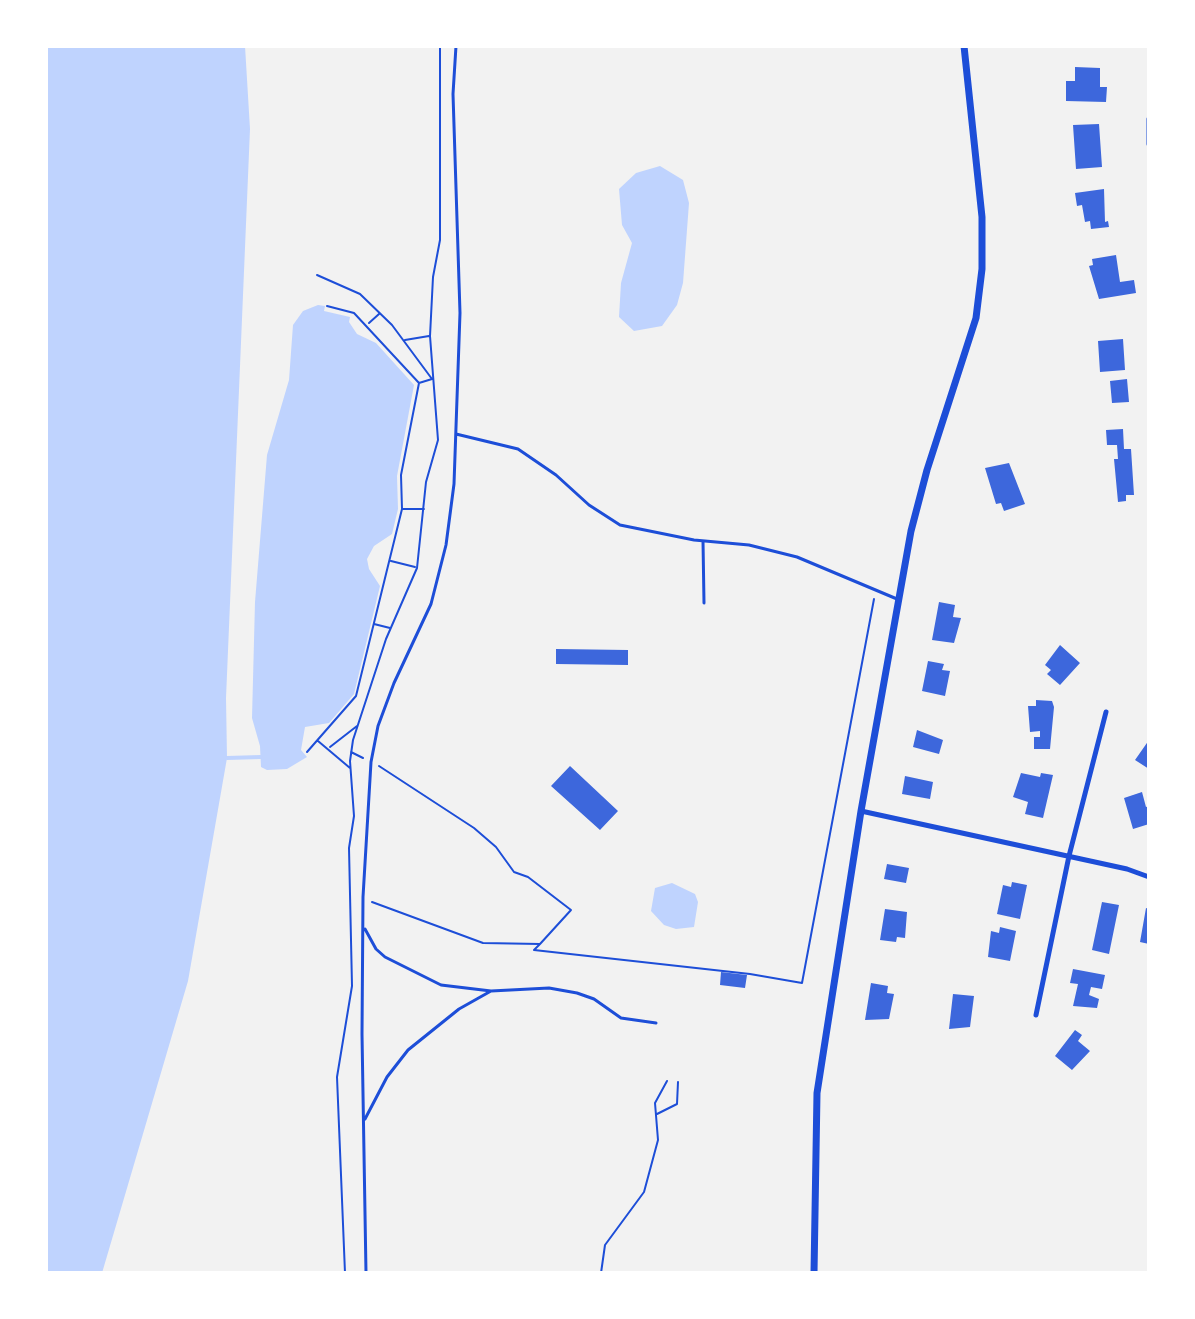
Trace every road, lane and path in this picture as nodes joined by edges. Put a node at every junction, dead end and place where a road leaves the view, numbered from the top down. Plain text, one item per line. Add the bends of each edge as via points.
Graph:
1 (440, 46) edge
2 (456, 46) edge
3 (964, 46) edge
4 (1149, 119) edge
5 (1149, 144) edge
6 (317, 275) dead end
7 (327, 306) dead end
8 (380, 313) junction
9 (368, 325) junction
10 (430, 336) junction
11 (405, 340) junction
12 (432, 379) junction
13 (419, 383) junction
14 (456, 434) junction
15 (402, 509) junction
16 (425, 509) junction
17 (703, 541) junction
18 (389, 561) junction
19 (417, 568) junction
20 (876, 590) junction
21 (899, 599) junction
22 (704, 603) dead end
23 (374, 624) junction
24 (391, 628) junction
25 (1106, 712) dead end
26 (358, 725) junction
27 (317, 741) junction
28 (328, 748) junction
29 (307, 752) dead end
30 (351, 752) junction
31 (364, 759) dead end
32 (378, 766) dead end
33 (351, 768) junction
34 (861, 811) junction
35 (1069, 856) junction
36 (1149, 877) edge
37 (363, 897) junction
38 (363, 925) junction
39 (540, 944) junction
40 (491, 991) junction
41 (1036, 1015) dead end
42 (656, 1023) dead end
43 (667, 1081) dead end
44 (678, 1082) dead end
45 (655, 1114) junction
46 (364, 1121) junction
47 (345, 1273) edge
48 (366, 1273) edge
49 (601, 1273) edge
50 (814, 1273) edge

1 - 10 path via 440,240
2 - 14 lane
3 - 21 street via 982,217 981,281 976,318 927,470
4 - 5 street
6 - 8 path via 360,294
7 - 9 path via 354,313
8 - 9 path
8 - 11 path
9 - 13 path
10 - 11 path
10 - 12 path
11 - 12 path
12 - 13 path
12 - 16 path via 438,440 426,482
13 - 15 path via 401,475
14 - 17 lane via 518,449 620,525
14 - 37 lane via 446,545 431,604 378,726
15 - 16 path
15 - 18 path
16 - 19 path
17 - 20 lane via 797,557
17 - 22 lane
18 - 19 path
18 - 23 path
19 - 24 path
20 - 21 lane
20 - 39 path via 802,983 534,950
21 - 34 street
23 - 24 path
23 - 27 path via 356,696
24 - 26 path
25 - 35 street
26 - 28 path
26 - 30 path
27 - 28 path
27 - 29 path
28 - 33 path
30 - 31 path
30 - 33 path
32 - 39 path via 474,828 514,872 571,910
33 - 47 path via 352,986 337,1077
34 - 35 street
34 - 50 street via 817,1093
35 - 36 street
35 - 41 street
37 - 38 lane
37 - 39 path via 483,943
38 - 40 lane via 376,949 424,980
38 - 46 lane
40 - 42 lane via 549,988 577,993 621,1018
40 - 46 lane via 408,1050
43 - 45 path via 657,1094
44 - 45 path via 677,1104
45 - 49 path via 655,1157 644,1192 605,1245
46 - 48 lane

